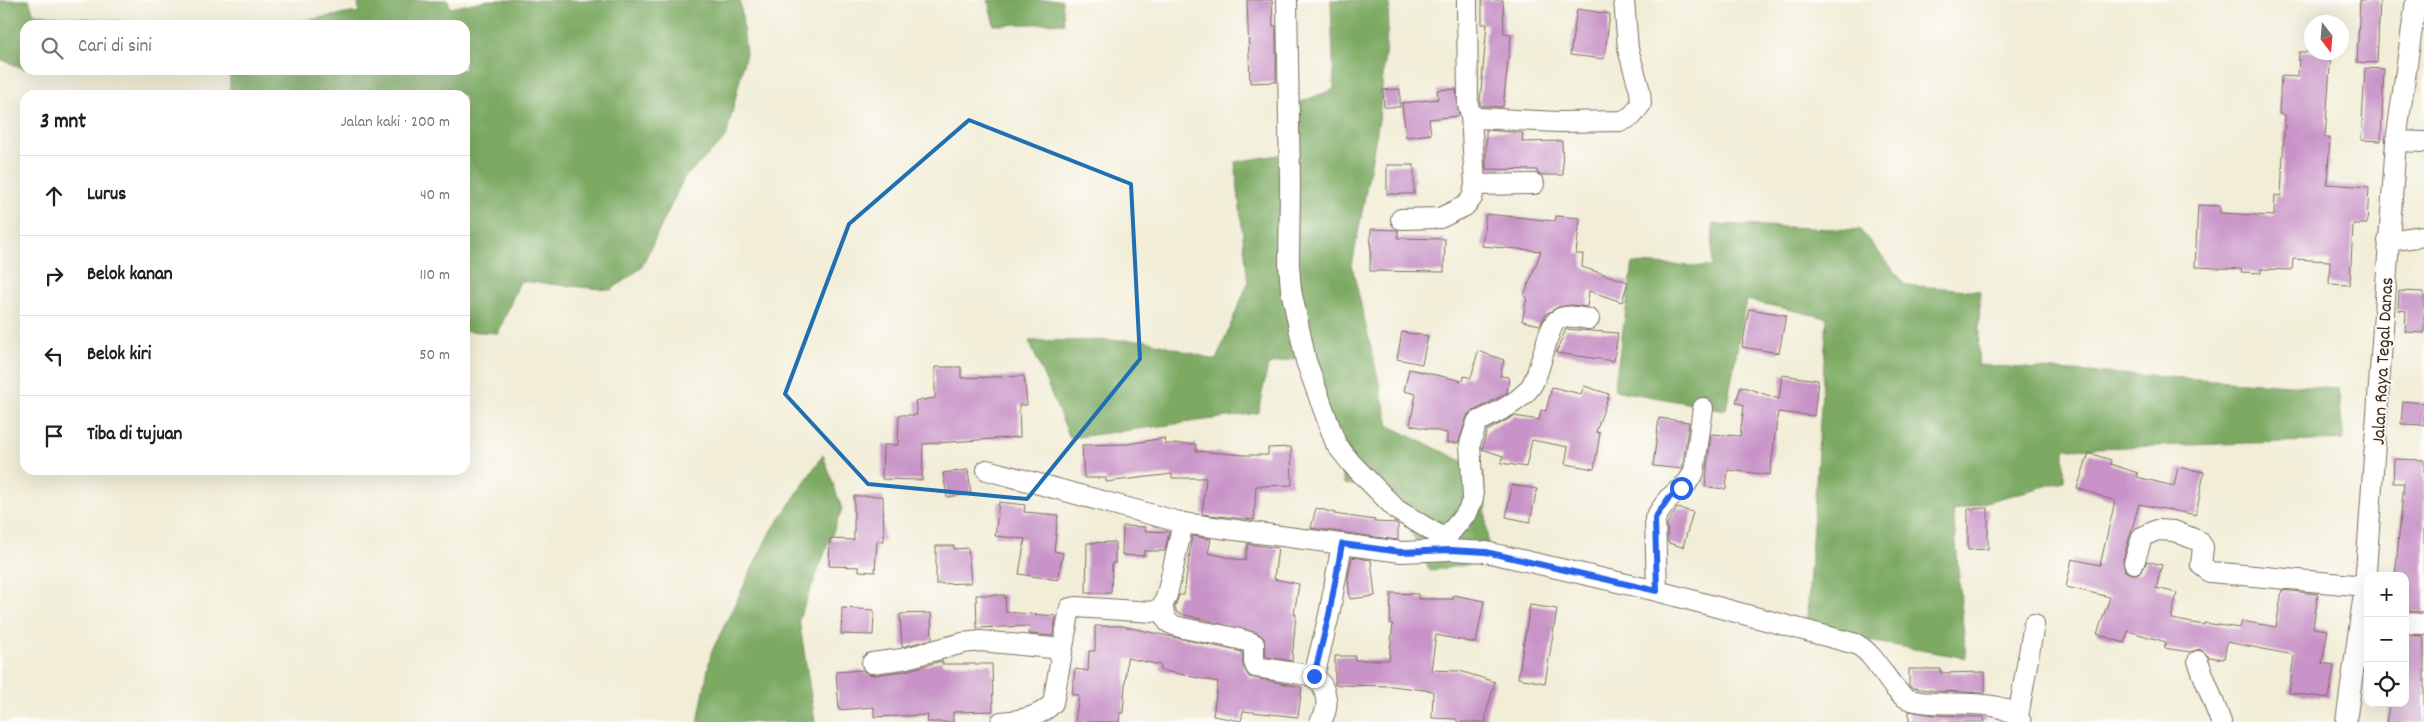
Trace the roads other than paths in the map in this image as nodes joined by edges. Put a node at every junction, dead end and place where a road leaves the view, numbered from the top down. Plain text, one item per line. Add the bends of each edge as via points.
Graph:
1 (1287, 0) edge
2 (1467, 0) edge
3 (1624, 0) edge
4 (2416, 0) edge
5 (2418, 30) edge
6 (1470, 115) junction
7 (2396, 141) junction
8 (2424, 142) edge
9 (1534, 184) dead end
10 (1474, 185) junction
11 (1402, 219) dead end
12 (2424, 236) edge
13 (2388, 241) junction
14 (1589, 319) dead end
15 (1704, 408) dead end
16 (987, 470) dead end
17 (1183, 523) junction
18 (1342, 544) junction
19 (1448, 544) junction
20 (2134, 563) dead end
21 (2366, 572) edge
22 (2364, 586) edge
23 (1657, 591) junction
24 (1162, 607) junction
25 (2364, 621) edge
26 (2409, 623) edge
27 (2034, 624) dead end
28 (2424, 624) edge
29 (1062, 649) junction
30 (2198, 661) dead end
31 (872, 663) dead end
32 (1314, 676) junction
33 (2020, 719) edge
34 (1001, 722) edge
35 (1320, 722) edge
36 (2221, 722) edge
37 (2346, 722) edge

1 - 19 street via 1289,265 1306,361 1336,444 1398,510
2 - 6 street
3 - 6 street via 1628,49 1641,104 1632,116 1622,121 1558,122
4 - 5 street, Jalan Raya Tegal Danas
5 - 7 street, Jalan Raya Tegal Danas
6 - 10 street
7 - 8 street
7 - 13 street, Jalan Raya Tegal Danas
9 - 10 street
10 - 11 street via 1472,198 1452,214 1440,218
12 - 13 street
13 - 21 street, Jalan Raya Tegal Danas
14 - 19 street via 1570,316 1558,319 1552,326 1542,364 1530,388 1516,401 1478,422 1470,444 1473,498
15 - 23 street via 1694,472 1655,518
16 - 17 street
17 - 18 street
17 - 24 street
18 - 19 street via 1401,552
18 - 32 street
19 - 23 street
20 - 22 street via 2142,537 2153,531 2166,530 2200,541 2203,547 2201,565 2210,572
23 - 33 street via 1856,644 1874,657 1907,699 2003,709
24 - 29 street via 1152,612 1070,608
24 - 32 street via 1173,625 1254,644 1256,668
25 - 37 street, Jalan Raya Tegal Danas
26 - 28 street
27 - 33 street
29 - 31 street via 981,641 902,660
29 - 34 street via 1053,703 1048,709 1031,717
30 - 36 street
32 - 35 street via 1325,691 1325,712

